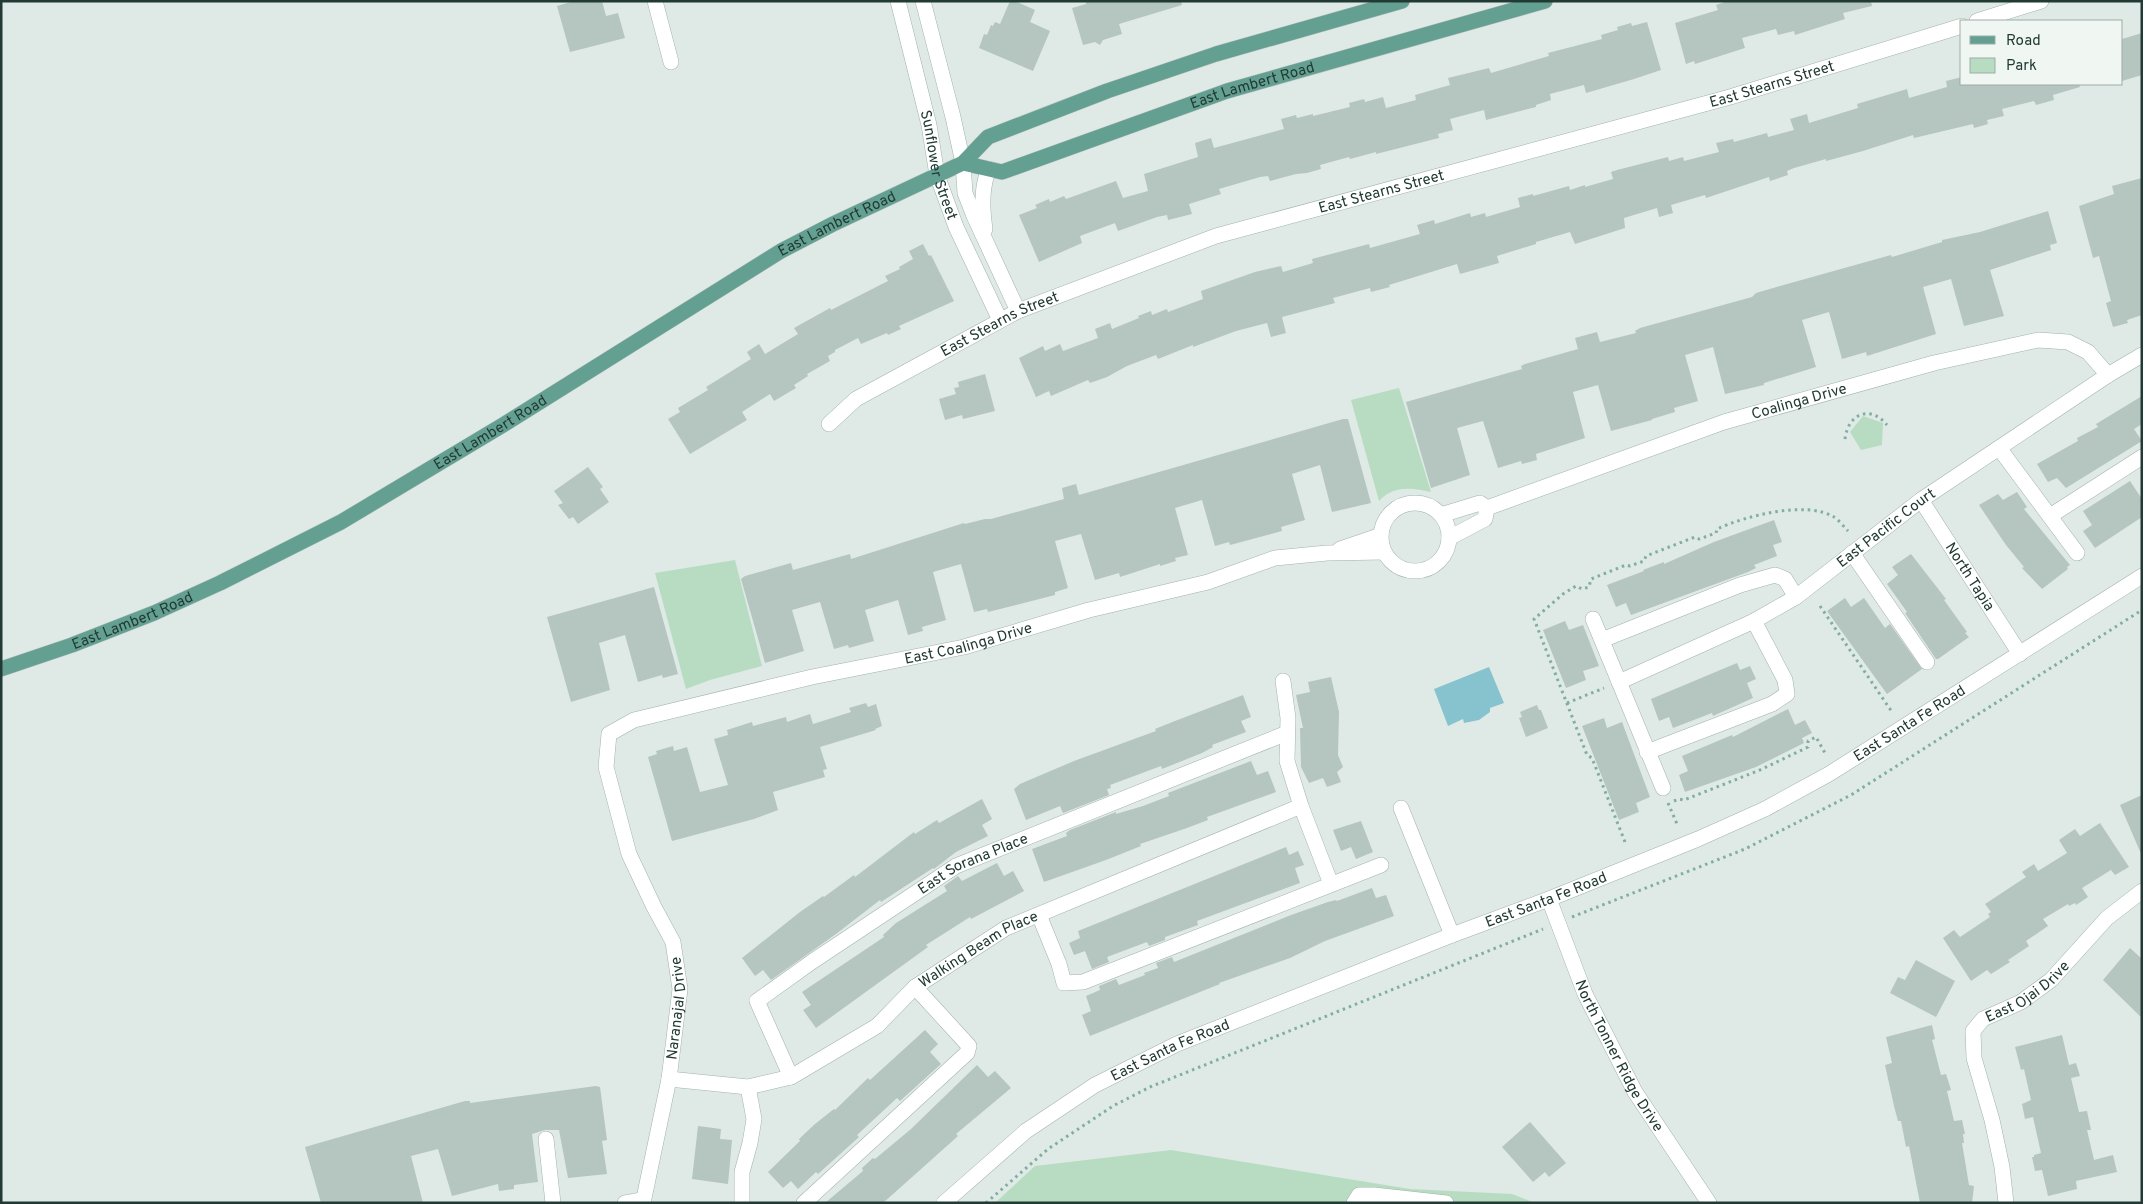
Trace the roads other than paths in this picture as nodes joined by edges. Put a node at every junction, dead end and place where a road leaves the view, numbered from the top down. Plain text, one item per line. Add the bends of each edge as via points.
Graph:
1 (656, 1) edge
2 (898, 1) edge
3 (923, 1) edge
4 (1402, 1) edge
5 (1545, 1) edge
6 (2041, 1) edge
7 (1980, 20) edge
8 (1960, 27) edge
9 (671, 62) dead end
10 (962, 163) junction
11 (989, 169) junction
12 (937, 175) junction
13 (986, 242) junction
14 (1018, 311) junction
15 (1000, 320) junction
16 (2142, 354) edge
17 (2108, 375) junction
18 (829, 424) dead end
19 (2000, 448) junction
20 (2142, 457) edge
21 (1921, 500) junction
22 (1487, 508) junction
23 (1441, 515) junction
24 (2050, 516) junction
25 (1381, 535) junction
26 (1449, 538) junction
27 (1384, 552) junction
28 (1327, 553) junction
29 (1852, 553) junction
30 (2077, 553) dead end
31 (2142, 576) edge
32 (1796, 597) junction
33 (1593, 619) dead end
34 (1754, 621) junction
35 (1602, 640) junction
36 (2020, 654) junction
37 (1927, 662) dead end
38 (1, 669) edge
39 (1283, 681) dead end
40 (1619, 682) junction
41 (1287, 733) junction
42 (609, 734) joint
43 (1647, 752) junction
44 (1663, 788) dead end
45 (1301, 806) junction
46 (1401, 808) dead end
47 (1381, 865) dead end
48 (1332, 884) junction
49 (2142, 891) edge
50 (1549, 899) junction
51 (1039, 915) junction
52 (1452, 935) junction
53 (915, 987) junction
54 (791, 1077) junction
55 (669, 1079) junction
56 (748, 1087) junction
57 (546, 1139) dead end
58 (643, 1202) edge
59 (553, 1203) edge
60 (625, 1203) edge
61 (742, 1203) edge
62 (804, 1203) edge
63 (944, 1203) edge
64 (1354, 1203) edge
65 (1446, 1203) edge
66 (1709, 1203) edge
67 (2006, 1203) edge

1 - 9 street
2 - 12 street, Sunflower Street via 929,125
3 - 10 street, Sunflower Street
4 - 10 main road, East Lambert Road via 1216,54 1108,91 988,137
5 - 11 main road, East Lambert Road via 1227,91 1002,172
6 - 7 street
8 - 14 street, East Stearns Street via 1730,97 1216,236
10 - 11 main road, East Lambert Road
10 - 12 main road, East Lambert Road
10 - 13 street, Sunflower Street via 966,193
11 - 13 street via 982,205
12 - 15 street, Sunflower Street via 956,227
12 - 38 main road, East Lambert Road via 781,251 341,522 154,612
13 - 14 street, Sunflower Street
14 - 15 street, East Stearns Street
15 - 18 street, East Stearns Street via 856,399
16 - 17 street, East Pacific Court
17 - 19 street, East Pacific Court
17 - 22 street, Coalinga Drive via 2088,352 2068,342 2038,340 1934,363 1724,422
19 - 21 street, East Pacific Court
19 - 24 street
20 - 24 street
21 - 29 street, East Pacific Court
21 - 36 street, North Tapia
22 - 23 street, Coalinga Drive via 1480,503
22 - 26 street via 1485,519
23 - 25 street via 1424,504 1404,505 1388,516
23 - 26 street
24 - 30 street
25 - 27 street
25 - 28 street
26 - 27 street via 1441,559 1422,571 1400,568
27 - 28 street
28 - 42 street, East Coalinga Drive via 1275,558 1208,582 1089,610 964,647 812,677 634,720
29 - 32 street, East Pacific Court
29 - 37 street
31 - 36 street, East Santa Fe Road
32 - 34 street, East Pacific Court
32 - 35 street via 1785,579 1775,575 1740,585
33 - 35 street
34 - 40 street, East Pacific Court
34 - 43 street via 1785,680 1787,694 1772,704
35 - 40 street
36 - 50 street, East Santa Fe Road via 1829,774 1765,809
39 - 41 street
40 - 43 street
41 - 45 street via 1287,761
41 - 54 street, East Sorana Place via 956,866 813,961 757,1001
42 - 55 street, Naranajal Drive via 606,767 629,854 673,942 680,989
43 - 44 street
45 - 48 street
45 - 51 street, Walking Beam Place
46 - 52 street
47 - 48 street
48 - 51 street via 1083,982 1064,983
49 - 67 street, East Ojai Drive via 2107,918 2051,980 2020,1002 1983,1020 1973,1031 1974,1058 1992,1120
50 - 52 street, East Santa Fe Road
50 - 66 street, North Tonner Ridge Drive via 1585,994 1635,1092
51 - 53 street, Walking Beam Place via 1006,928
52 - 63 street, East Santa Fe Road via 1177,1044 1095,1085 1026,1131
53 - 54 street, Walking Beam Place via 877,1026
53 - 62 street via 969,1046 967,1053
54 - 56 street, Walking Beam Place
55 - 56 street, Walking Beam Place
55 - 58 street, Naranajal Drive
56 - 61 street via 754,1119 742,1172
57 - 59 street
58 - 60 street
64 - 65 street via 1359,1195 1374,1195

